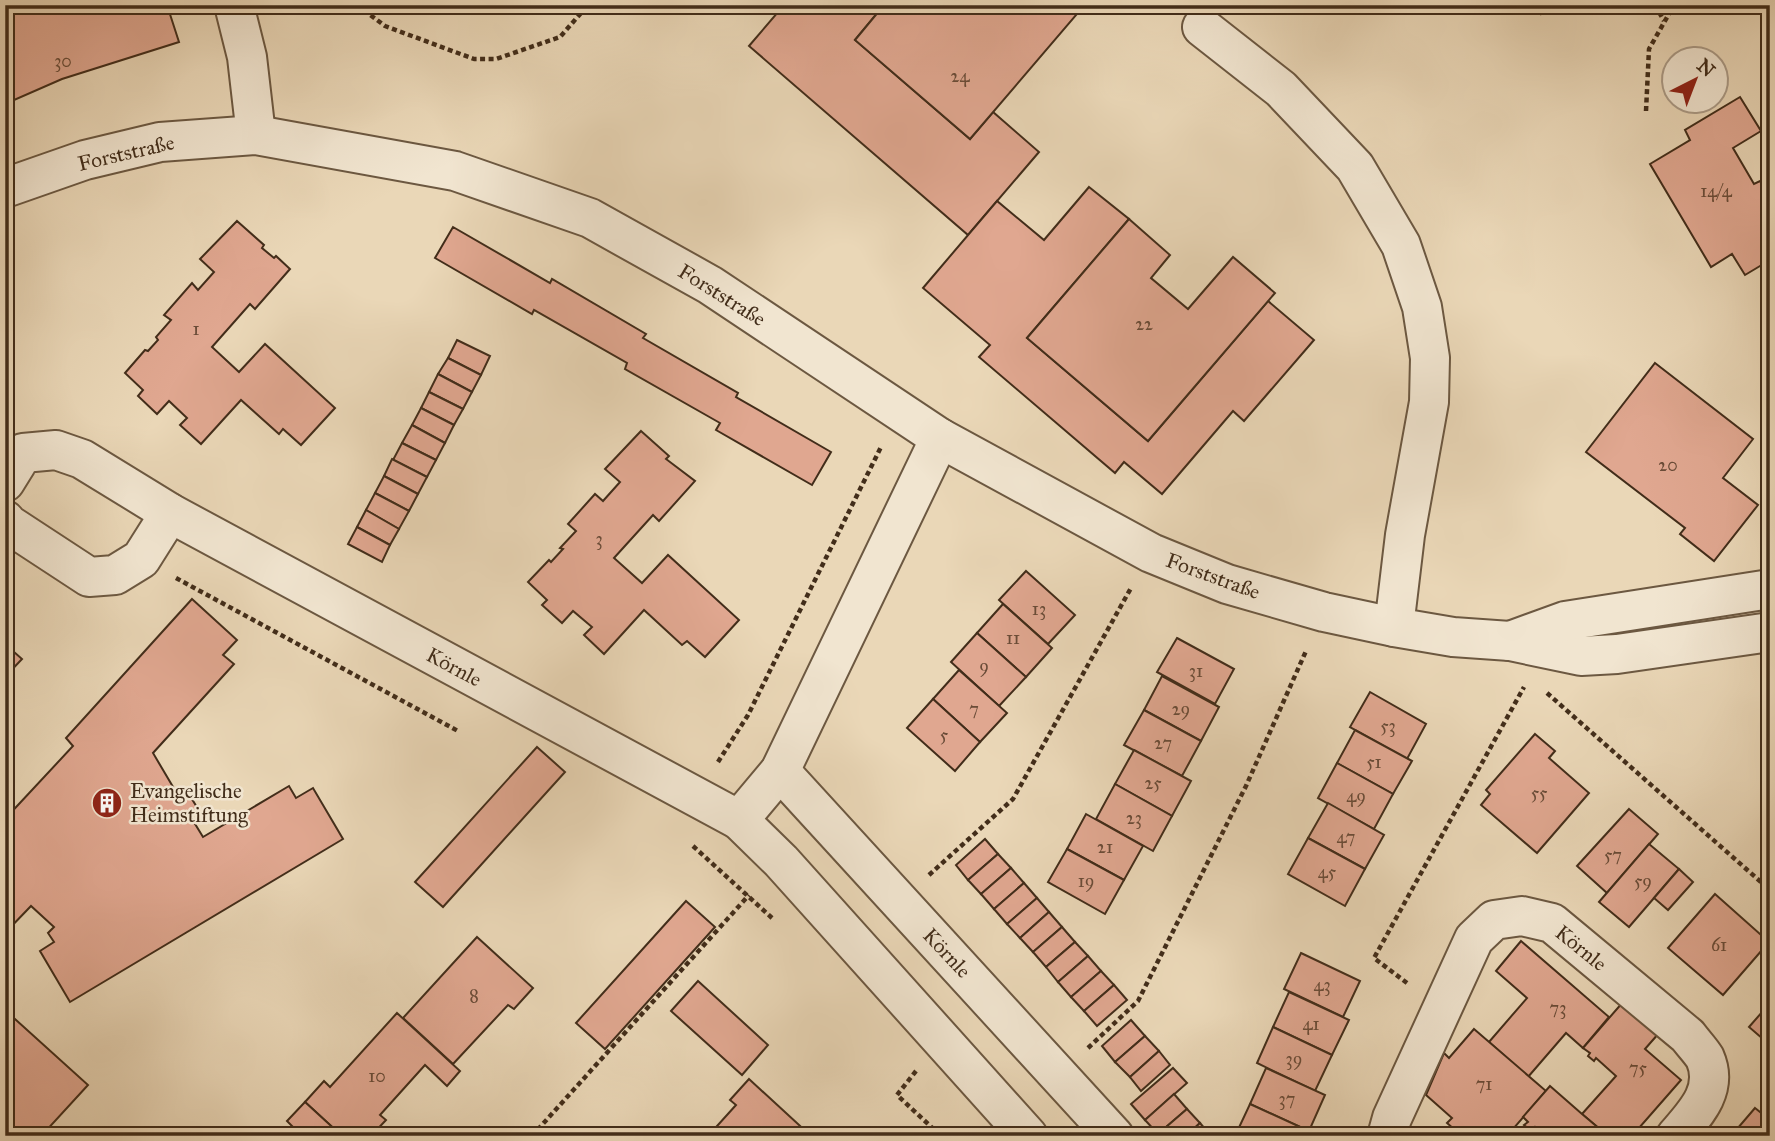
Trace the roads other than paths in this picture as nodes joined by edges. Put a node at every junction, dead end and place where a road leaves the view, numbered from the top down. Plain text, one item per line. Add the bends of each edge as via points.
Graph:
1 (234, 5) edge
2 (1202, 27) dead end
3 (256, 135) junction
4 (5, 188) edge
5 (940, 438) junction
6 (5, 482) edge
7 (170, 513) junction
8 (5, 520) edge
9 (1770, 589) edge
10 (1394, 627) junction
11 (1770, 632) edge
12 (1510, 641) junction
13 (780, 771) junction
14 (739, 820) junction
15 (1028, 1136) edge
16 (1114, 1136) edge
17 (1387, 1136) edge
18 (1676, 1136) edge

1 - 3 street via 247,57
2 - 10 street via 1280,89 1355,167 1401,244 1422,307 1430,358 1429,402
3 - 4 street, Forststraße via 160,142 85,160
3 - 5 street, Forststraße via 456,171 590,218 710,285
5 - 10 street, Forststraße via 1151,553 1227,584
5 - 13 street
6 - 7 street, Körnle via 23,453 56,450 82,459
7 - 8 street via 142,559 115,575 89,577
7 - 14 street, Körnle
9 - 12 street, Forststraße via 1565,621
10 - 12 street, Forststraße
11 - 12 street, Forststraße via 1581,656
13 - 14 street
13 - 16 street, Körnle
14 - 15 street, Körnle
17 - 18 street, Körnle via 1474,939 1494,920 1522,916 1552,923 1688,1036 1705,1058 1709,1082 1701,1107

